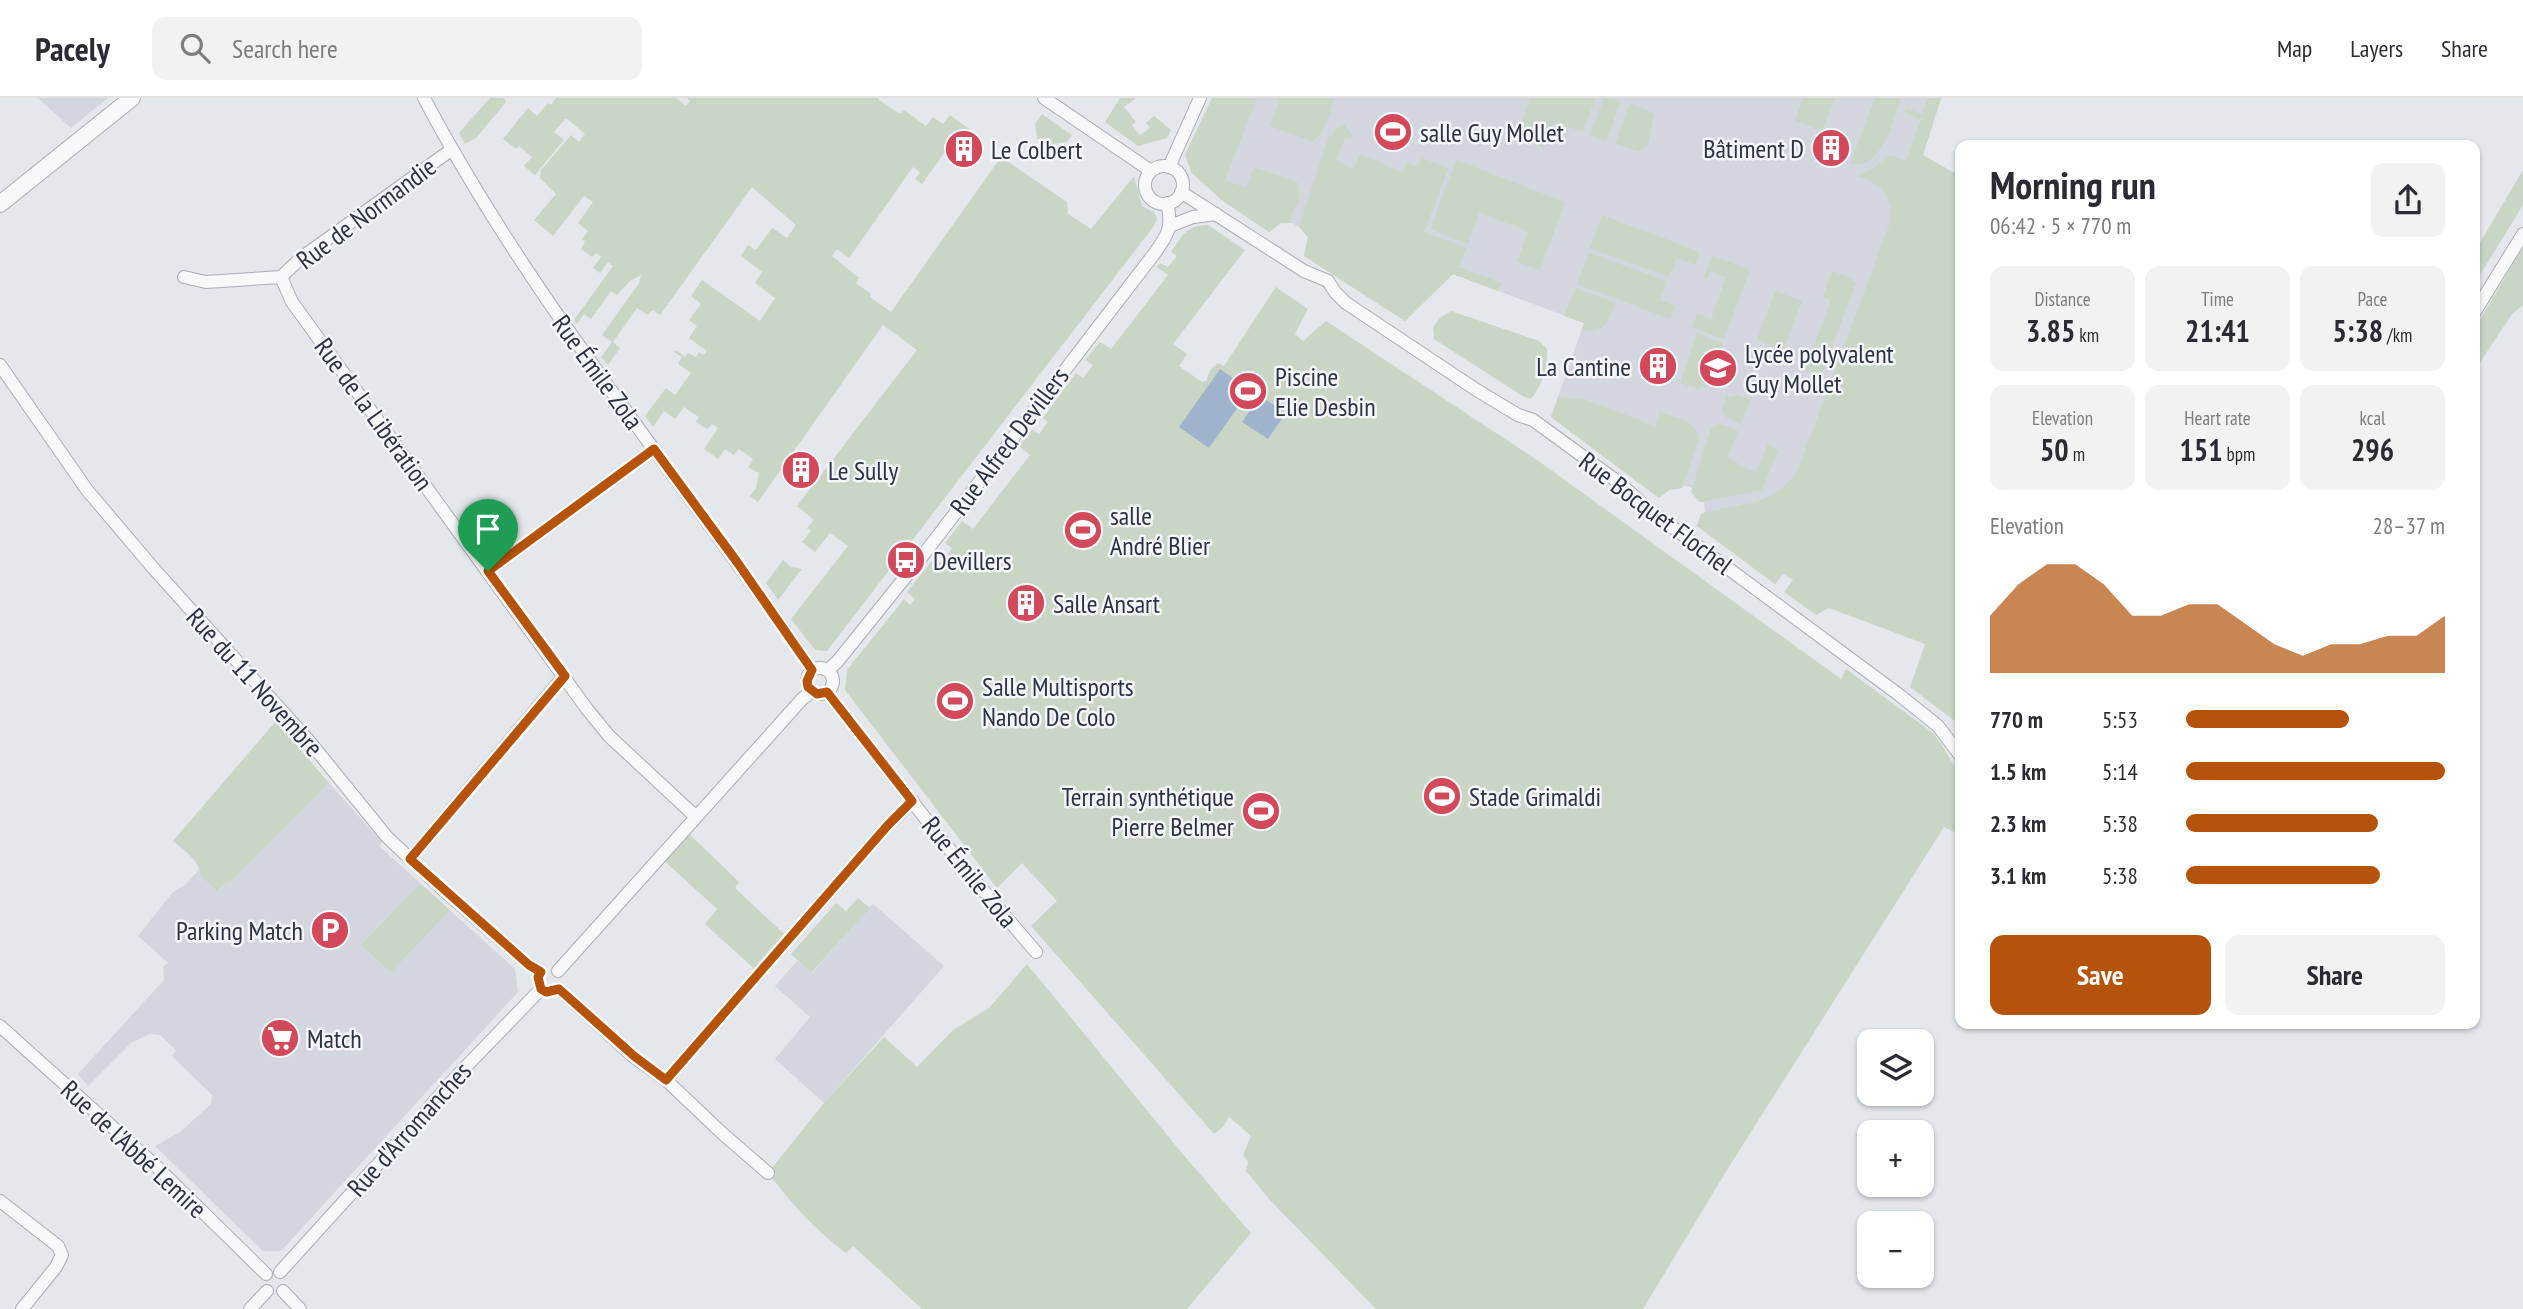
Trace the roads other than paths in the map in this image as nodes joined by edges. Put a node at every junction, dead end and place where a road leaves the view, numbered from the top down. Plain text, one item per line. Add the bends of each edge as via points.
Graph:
1 (132, 98) edge
2 (424, 98) edge
3 (1044, 98) edge
4 (1200, 98) edge
5 (452, 150) junction
6 (1169, 167) junction
7 (1151, 171) junction
8 (1181, 192) junction
9 (1167, 203) junction
10 (0, 204) edge
11 (1216, 214) junction
12 (1170, 226) junction
13 (2523, 233) edge
14 (184, 277) dead end
15 (281, 278) junction
16 (2480, 303) edge
17 (0, 365) edge
18 (654, 449) junction
19 (488, 571) junction
20 (812, 670) junction
21 (828, 670) junction
22 (565, 676) junction
23 (812, 692) junction
24 (827, 692) junction
25 (1955, 748) edge
26 (912, 801) junction
27 (695, 816) junction
28 (410, 859) junction
29 (1036, 952) dead end
30 (558, 971) junction
31 (541, 972) junction
32 (541, 989) junction
33 (559, 989) junction
34 (0, 1026) edge
35 (666, 1080) junction
36 (768, 1173) dead end
37 (0, 1201) edge
38 (280, 1272) junction
39 (266, 1274) junction
40 (267, 1292) junction
41 (283, 1292) junction
42 (22, 1309) edge
43 (250, 1309) edge
44 (300, 1309) edge

1 - 10 street
2 - 5 street, Rue Émile Zola
3 - 7 street
4 - 6 street
5 - 15 street, Rue de Normandie via 301,258
5 - 18 street, Rue Émile Zola via 527,273
6 - 7 street
6 - 8 street via 1179,174
7 - 9 street via 1146,190 1154,201
8 - 9 street
8 - 11 street, Rue Bocquet Flochel
9 - 12 street
11 - 12 street
11 - 25 street, Rue Bocquet Flochel via 1475,389 1542,426 1898,694 1938,726
12 - 21 street, Rue Alfred Devillers via 1154,254 924,554
13 - 16 street
14 - 15 street via 206,282
15 - 19 street, Rue de la Libération via 292,302
17 - 28 street, Rue du 11 Novembre via 87,490
18 - 19 street
18 - 20 street, Rue Émile Zola
19 - 22 street, Rue de la Libération
20 - 21 street
20 - 23 street via 807,681
21 - 24 street via 833,684
22 - 27 street, Rue de la Libération via 608,736
22 - 28 street
23 - 24 street
23 - 27 street
24 - 26 street, Rue Émile Zola
26 - 29 street, Rue Émile Zola
26 - 35 street
27 - 30 street
28 - 31 street, Rue du 11 Novembre
30 - 31 street via 546,968
30 - 33 street via 562,976
31 - 32 street
32 - 33 street
32 - 38 street, Rue d'Arromanches
33 - 35 street
34 - 39 street, Rue de l'Abbé Lemire via 158,1168
35 - 36 street
37 - 42 street via 58,1246 62,1255
38 - 39 street
38 - 41 street via 287,1280
39 - 40 street via 263,1285
40 - 41 street
40 - 43 street
41 - 44 street

